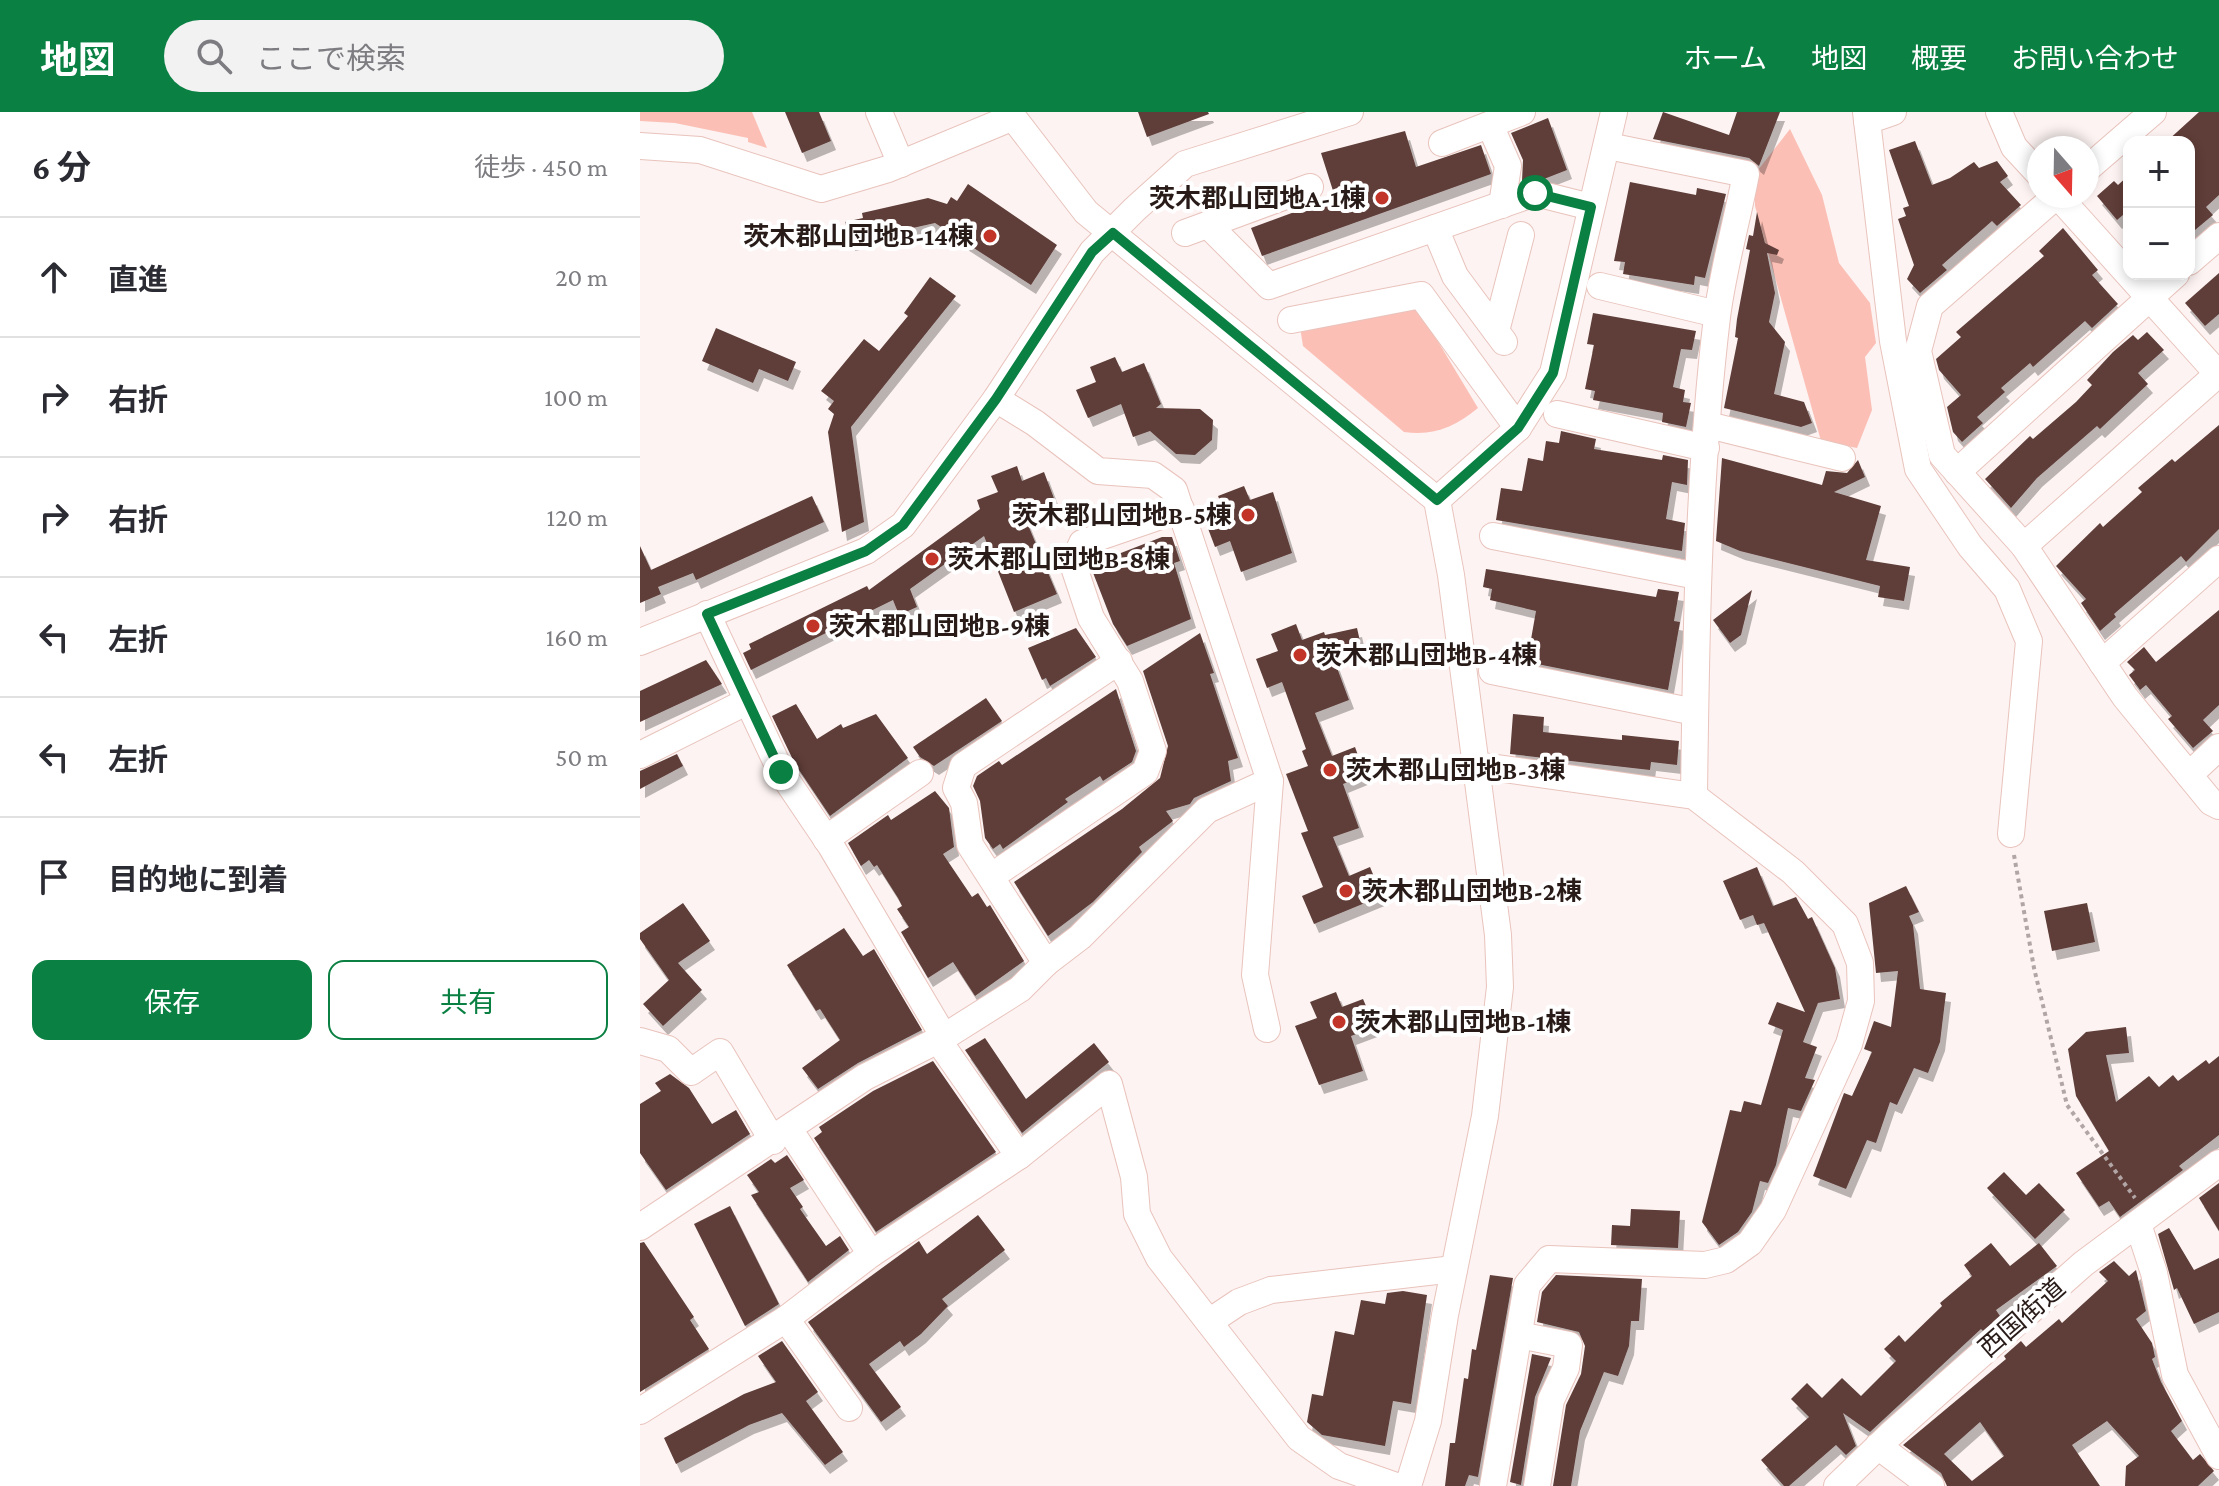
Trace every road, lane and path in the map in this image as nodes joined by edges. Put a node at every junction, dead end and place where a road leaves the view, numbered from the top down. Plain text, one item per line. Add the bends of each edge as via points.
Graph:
1 (879, 112) edge
2 (1350, 112) edge
3 (1522, 112) edge
4 (1614, 112) edge
5 (1893, 112) edge
6 (1999, 112) edge
7 (2153, 112) edge
8 (1010, 115) edge
9 (1866, 116) edge
10 (1490, 125) junction
11 (1442, 143) dead end
12 (640, 146) edge
13 (1608, 146) junction
14 (2099, 159) edge
15 (2027, 161) edge
16 (901, 164) junction
17 (1310, 187) dead end
18 (1502, 205) junction
19 (1591, 207) junction
20 (2043, 208) edge
21 (2068, 208) edge
22 (1435, 228) junction
23 (1113, 233) junction
24 (1521, 235) dead end
25 (2219, 236) edge
26 (2195, 257) edge
27 (2169, 280) edge
28 (1600, 286) dead end
29 (2149, 297) junction
30 (1717, 314) junction
31 (1291, 320) dead end
32 (2219, 374) edge
33 (996, 399) junction
34 (1557, 414) dead end
35 (1518, 428) junction
36 (1707, 436) junction
37 (1842, 458) dead end
38 (1957, 472) junction
39 (1437, 500) junction
40 (1181, 509) junction
41 (1493, 536) dead end
42 (2024, 546) junction
43 (2219, 559) edge
44 (1697, 576) junction
45 (707, 614) junction
46 (640, 642) edge
47 (1119, 661) junction
48 (2102, 663) junction
49 (1492, 671) dead end
50 (748, 701) junction
51 (1695, 712) junction
52 (2219, 747) edge
53 (640, 755) edge
54 (1476, 765) junction
55 (920, 773) dead end
56 (2189, 775) junction
57 (1270, 781) junction
58 (1694, 796) junction
59 (2219, 806) edge
60 (2011, 834) joint
61 (826, 839) junction
62 (992, 876) junction
63 (1046, 963) junction
64 (1267, 1029) dead end
65 (941, 1039) junction
66 (640, 1041) edge
67 (781, 1135) junction
68 (1019, 1156) junction
69 (2219, 1163) edge
70 (2143, 1220) junction
71 (640, 1227) edge
72 (871, 1254) junction
73 (1454, 1269) junction
74 (786, 1319) junction
75 (1209, 1322) junction
76 (1519, 1335) junction
77 (849, 1408) dead end
78 (640, 1411) edge
79 (1878, 1446) junction
80 (2219, 1456) edge
81 (1396, 1486) edge
82 (1408, 1486) edge
83 (1493, 1486) edge
84 (1537, 1486) edge
85 (1837, 1486) edge
86 (1931, 1486) edge

1 - 16 street
2 - 23 street via 1185,164
3 - 10 street
4 - 13 street
5 - 9 street
6 - 15 street via 2014,147
7 - 14 street
8 - 16 street
8 - 23 street via 1086,212
9 - 60 street via 1893,341 1918,469 1970,546 2007,589 2029,641
10 - 11 street
10 - 18 street via 1508,166
12 - 16 street via 700,150 821,189
13 - 19 street
13 - 30 street via 1746,174
17 - 22 street via 1196,229 1269,286
18 - 19 street via 1535,193
18 - 22 street
19 - 35 street via 1553,373
20 - 38 street via 1930,306 1918,351 1942,455
21 - 29 street
22 - 24 street via 1455,276 1500,336
23 - 33 street via 1092,252
23 - 39 street
25 - 26 street
27 - 29 street
28 - 30 street
29 - 32 street
29 - 38 street
30 - 36 street
31 - 35 street via 1421,295
32 - 42 street
33 - 40 street via 1098,471 1153,475 1174,490
33 - 45 street via 903,525 866,551
34 - 36 street
35 - 39 street
36 - 37 street
36 - 44 street
38 - 42 street
39 - 54 street
40 - 47 street via 1082,543 1073,564 1091,618
40 - 57 street
41 - 44 street
42 - 48 street
43 - 48 street
44 - 51 street
45 - 46 street
45 - 50 street
47 - 62 street via 1153,751 1145,772
47 - 62 street via 963,766 956,788 964,803 970,845
48 - 56 street
49 - 51 street
50 - 53 street
50 - 61 street via 781,772
51 - 58 street
52 - 56 street
54 - 58 street
54 - 73 street via 1500,987 1485,1116
55 - 61 street
56 - 59 street
57 - 63 street via 1207,810 1080,937
57 - 64 street via 1255,975
58 - 76 street via 1793,872 1845,924 1860,963 1861,1001 1849,1044 1773,1210 1750,1243 1726,1260 1705,1265 1549,1259 1527,1285
60 - 70 path via 2034,968 2067,1105
61 - 65 street
62 - 63 street
63 - 65 street via 1020,989
65 - 67 street via 865,1077
65 - 68 street
66 - 67 street via 668,1049 691,1072 720,1052
67 - 71 street
67 - 72 street
68 - 72 street
68 - 75 street via 1109,1084 1134,1177 1137,1214 1159,1258
69 - 70 street, 西国街道
70 - 79 street, 西国街道 via 2083,1264
70 - 80 street via 2175,1375
72 - 74 street
73 - 75 street via 1271,1290 1239,1302
73 - 82 street via 1428,1421
74 - 77 street
74 - 78 street
75 - 81 street via 1299,1438 1339,1466
76 - 83 street
76 - 84 street via 1569,1345 1566,1368 1551,1400
79 - 85 street, 西国街道
79 - 86 street

